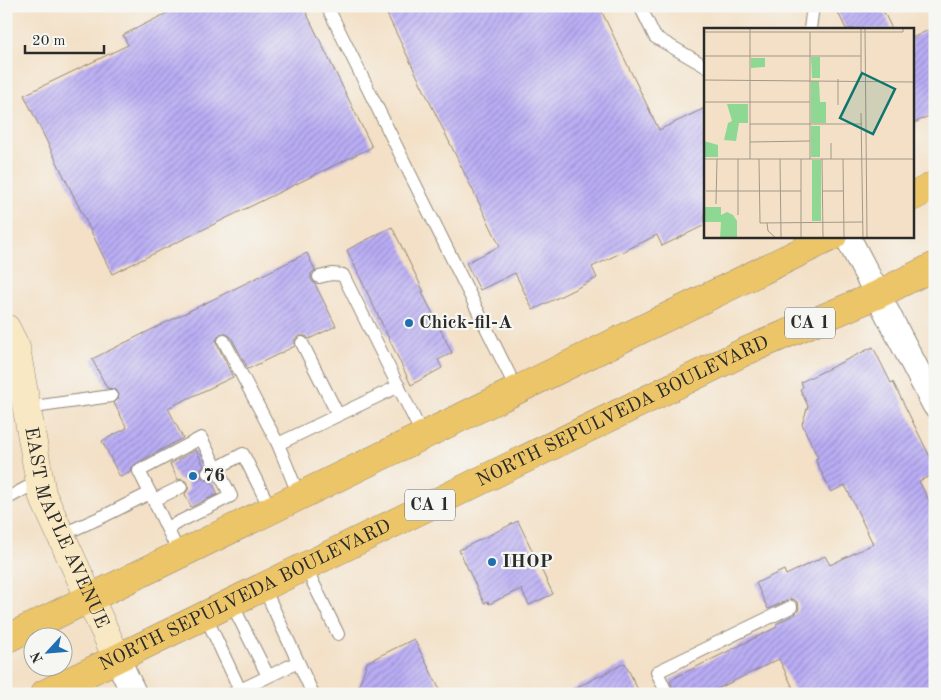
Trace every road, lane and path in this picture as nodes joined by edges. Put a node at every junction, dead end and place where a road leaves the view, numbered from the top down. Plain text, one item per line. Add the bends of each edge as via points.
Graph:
1 (327, 6) edge
2 (640, 6) edge
3 (812, 6) edge
4 (810, 28) edge
5 (704, 65) edge
6 (935, 185) edge
7 (914, 195) edge
8 (829, 238) edge
9 (848, 238) edge
10 (935, 266) edge
11 (319, 277) dead end
12 (877, 295) junction
13 (6, 328) edge
14 (224, 341) dead end
15 (302, 343) dead end
16 (398, 386) junction
17 (517, 390) junction
18 (111, 396) dead end
19 (935, 405) edge
20 (27, 408) junction
21 (338, 415) junction
22 (423, 436) junction
23 (278, 444) junction
24 (212, 471) junction
25 (39, 481) junction
26 (181, 487) dead end
27 (152, 496) junction
28 (299, 496) junction
29 (6, 499) edge
30 (271, 510) junction
31 (167, 528) junction
32 (61, 535) junction
33 (180, 555) junction
34 (305, 566) junction
35 (263, 586) junction
36 (90, 598) junction
37 (231, 602) junction
38 (791, 607) dead end
39 (205, 615) junction
40 (338, 634) dead end
41 (6, 639) edge
42 (117, 658) junction
43 (298, 662) junction
44 (268, 676) junction
45 (236, 692) edge
46 (44, 694) edge
47 (134, 694) edge
48 (313, 694) edge
49 (668, 694) edge

1 - 17 lane
2 - 5 lane via 655,37
3 - 4 lane
6 - 7 highway
8 - 17 highway
9 - 12 street
10 - 12 highway, NORTH SEPULVEDA BOULEVARD / CA 1
11 - 16 lane via 343,275
12 - 19 street
12 - 34 highway, NORTH SEPULVEDA BOULEVARD / CA 1 via 744,352
13 - 20 street, EAST MAPLE AVENUE via 16,348
14 - 23 lane
15 - 21 lane
16 - 21 lane
16 - 22 lane
17 - 22 highway
18 - 20 lane
20 - 25 street, EAST MAPLE AVENUE
21 - 23 lane
22 - 28 highway
23 - 28 lane
24 - 27 lane via 201,438 139,471
24 - 30 lane via 243,454
24 - 31 lane via 231,496
25 - 29 lane
25 - 32 street, EAST MAPLE AVENUE
26 - 27 lane
27 - 31 lane
27 - 32 lane
28 - 30 highway
30 - 33 highway
31 - 33 lane
32 - 36 street, EAST MAPLE AVENUE
33 - 36 highway
34 - 35 highway, NORTH SEPULVEDA BOULEVARD / CA 1
34 - 40 lane
35 - 37 highway, NORTH SEPULVEDA BOULEVARD / CA 1
35 - 43 lane
36 - 41 highway
36 - 42 street, EAST MAPLE AVENUE
37 - 39 highway, NORTH SEPULVEDA BOULEVARD / CA 1
37 - 44 lane
38 - 49 lane via 657,672
39 - 42 highway, NORTH SEPULVEDA BOULEVARD / CA 1
39 - 45 lane
42 - 46 highway, NORTH SEPULVEDA BOULEVARD / CA 1
42 - 47 street, EAST MAPLE AVENUE
43 - 44 lane
43 - 48 lane
44 - 45 lane

